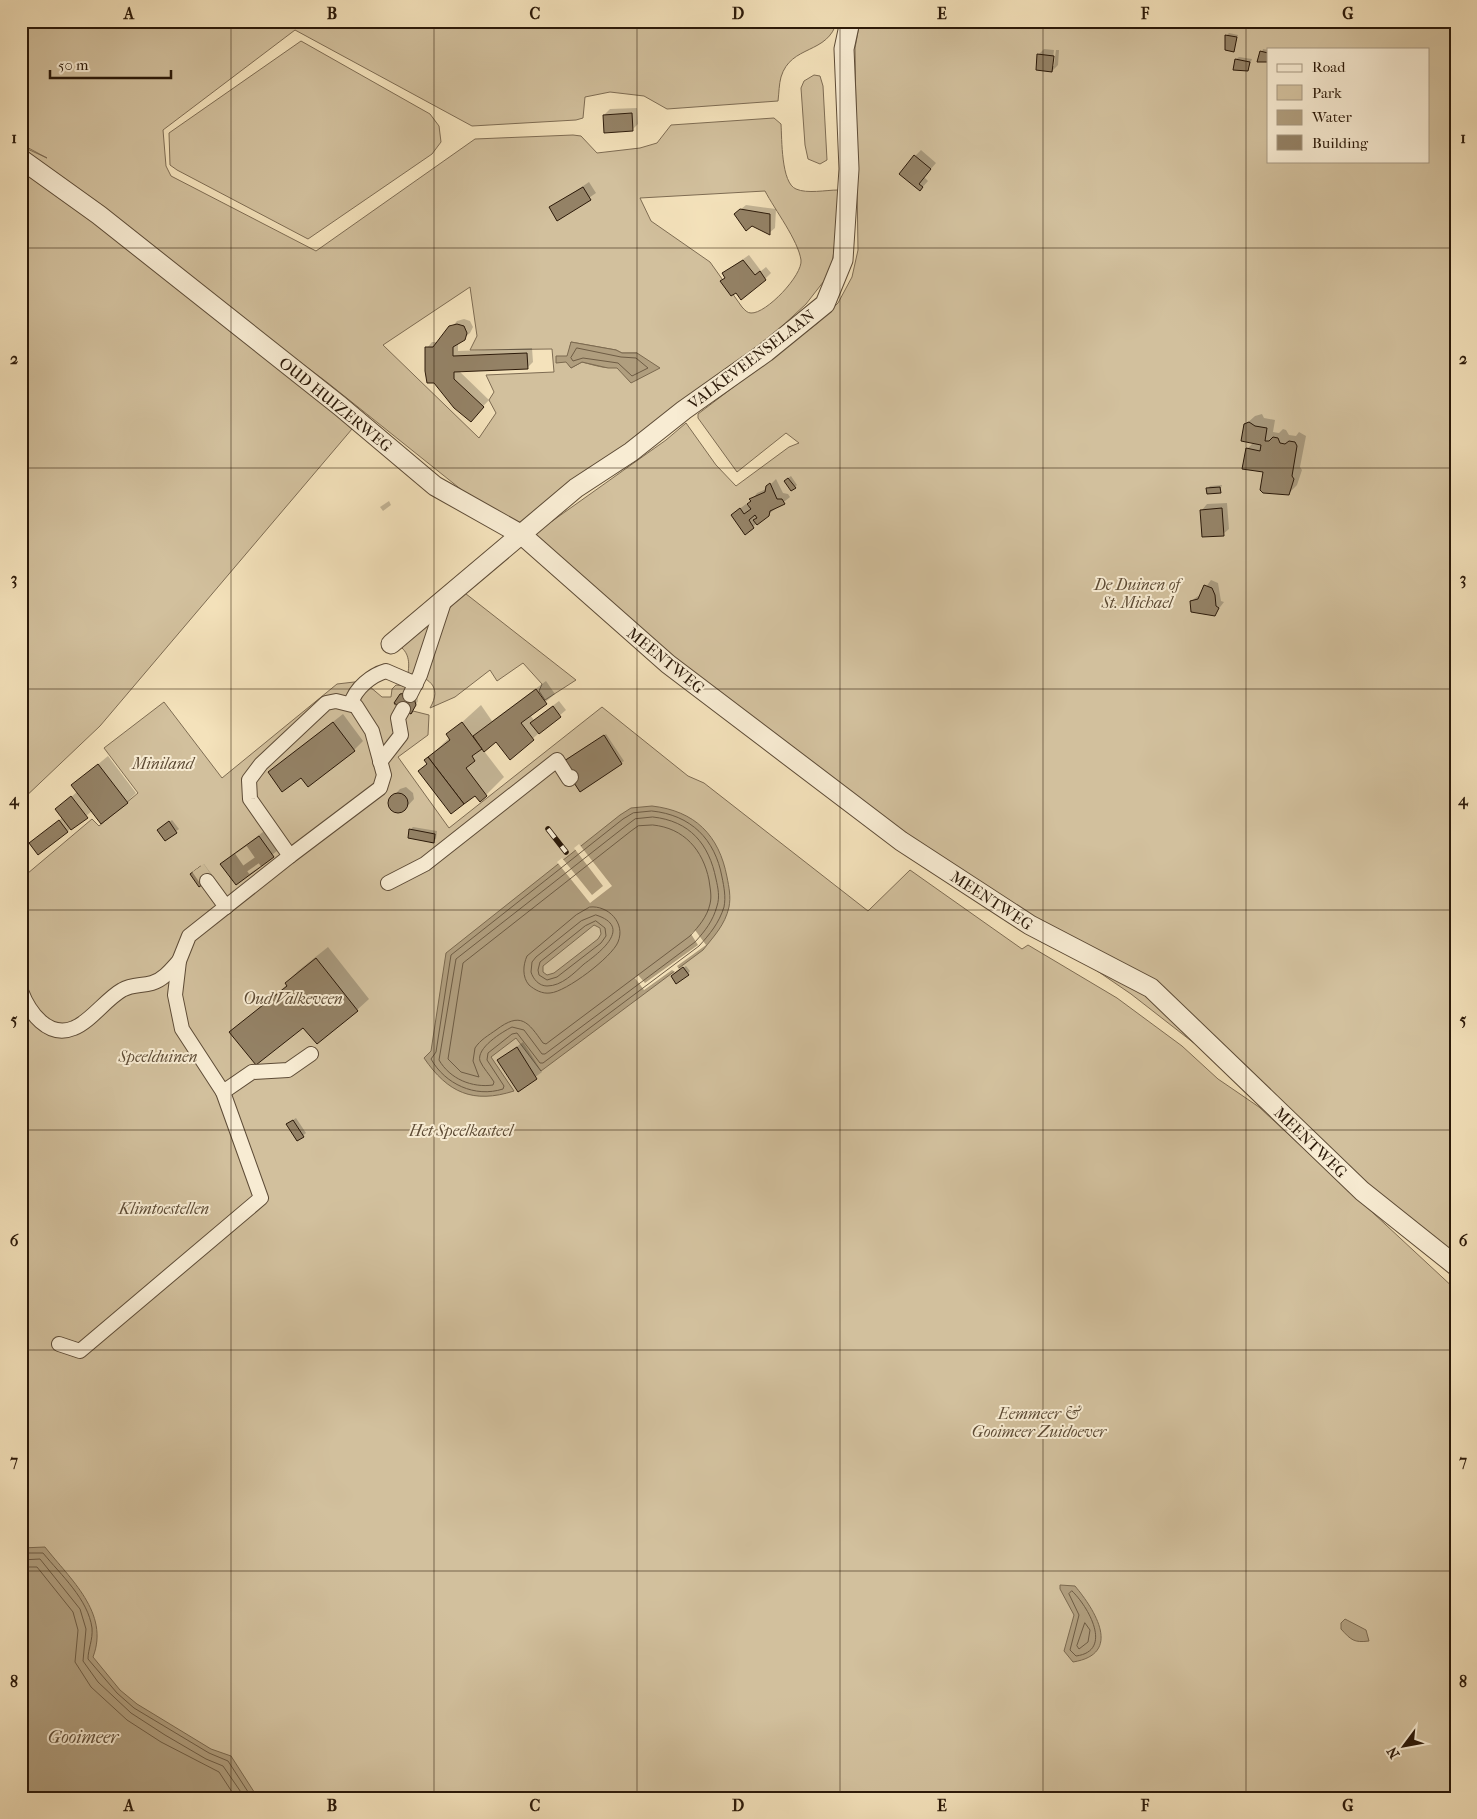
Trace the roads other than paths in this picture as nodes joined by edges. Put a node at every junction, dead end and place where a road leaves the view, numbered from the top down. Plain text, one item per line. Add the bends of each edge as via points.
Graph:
1 (850, 21) edge
2 (21, 159) edge
3 (522, 535) junction
4 (445, 599) junction
5 (391, 644) dead end
6 (351, 704) junction
7 (402, 709) dead end
8 (380, 762) junction
9 (571, 777) dead end
10 (290, 856) junction
11 (207, 881) tunnel mouth
12 (388, 883) dead end
13 (226, 907) junction
14 (179, 962) junction
15 (21, 991) edge
16 (311, 1054) dead end
17 (223, 1092) junction
18 (1456, 1266) edge
19 (59, 1344) dead end

1 - 3 street, VALKEVEENSELAAN via 844,50 849,169 843,260 825,304 631,452 576,488
2 - 3 street, OUD HUIZERWEG via 99,214 435,486
3 - 4 street
3 - 18 street, MEENTWEG via 668,664 901,841 1030,925 1150,988 1362,1191
4 - 5 street
4 - 6 street via 413,690 386,670 357,690
6 - 8 street via 365,716
6 - 10 street via 326,703 261,764 249,780 250,799
7 - 8 street via 398,718 401,734
8 - 10 street via 384,775 380,788
9 - 12 street via 569,779 557,760 425,864
10 - 13 street
11 - 13 street
13 - 14 street via 189,936
14 - 15 street via 153,983 129,986 114,994 74,1028 56,1031 42,1023 26,1004
14 - 17 street via 175,995 182,1029
16 - 17 street via 288,1070 252,1072
17 - 19 street via 261,1198 80,1351

